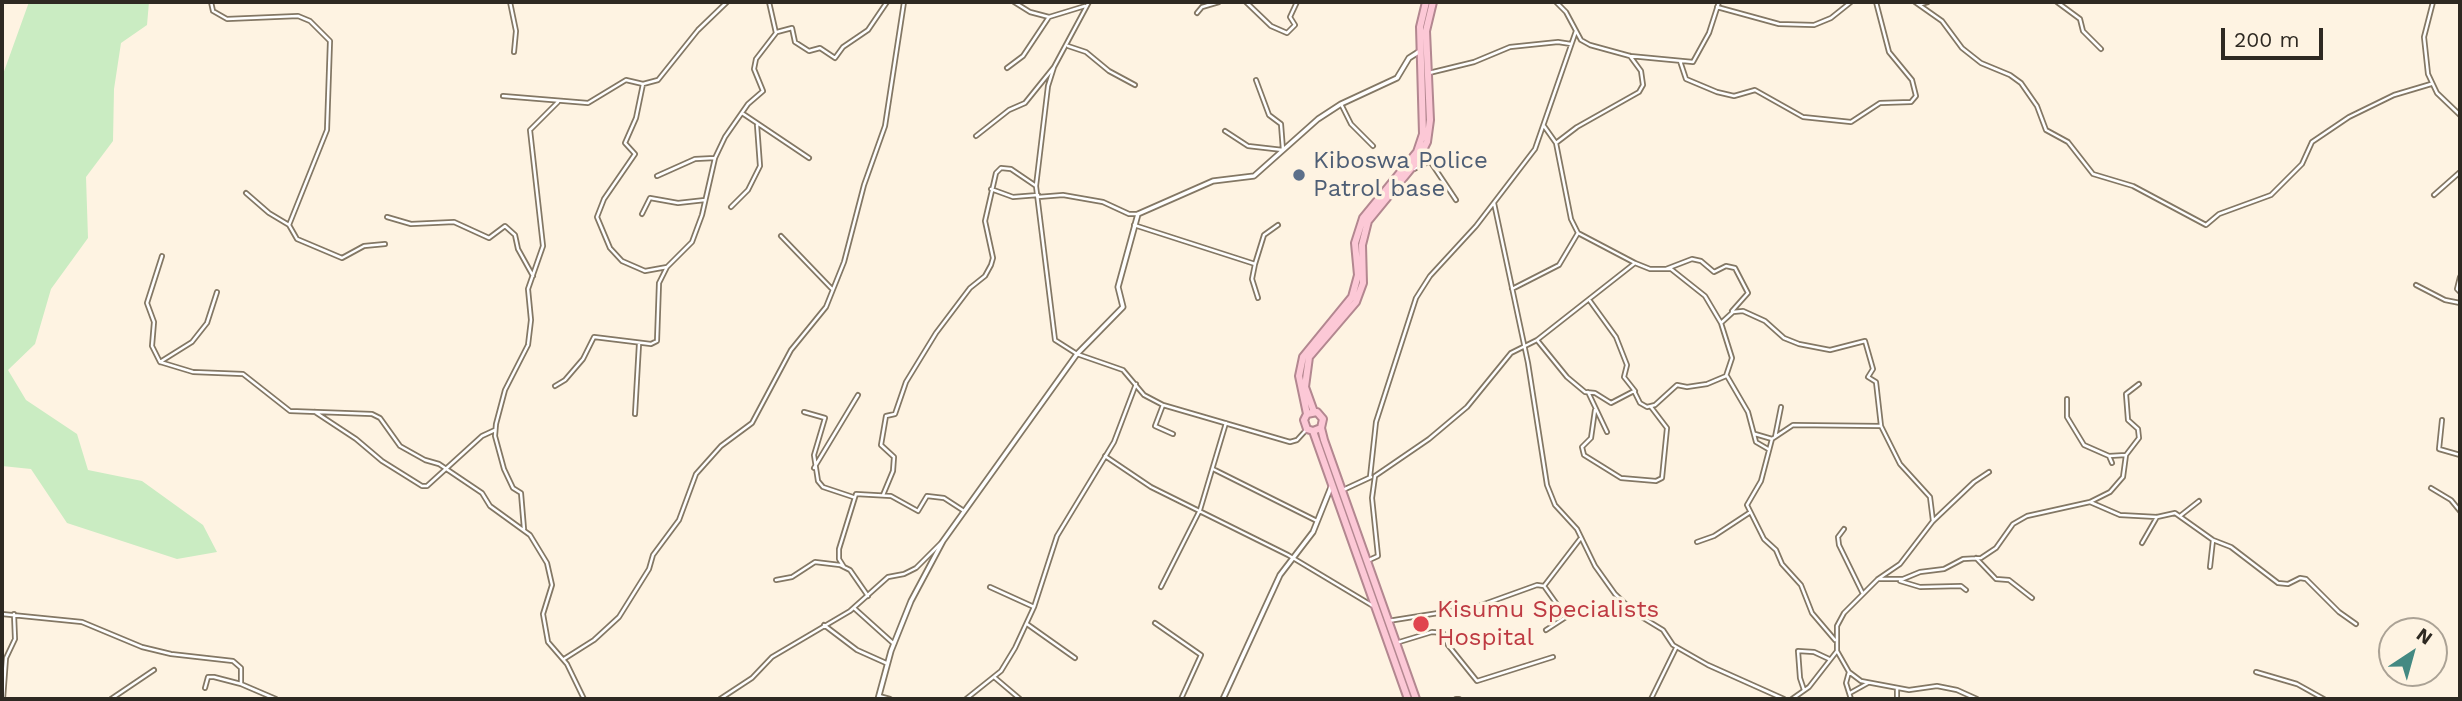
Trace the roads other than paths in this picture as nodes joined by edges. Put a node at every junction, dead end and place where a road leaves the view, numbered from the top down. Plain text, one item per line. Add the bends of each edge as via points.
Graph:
1 (211, 2) edge
2 (510, 2) edge
3 (727, 2) edge
4 (769, 2) edge
5 (887, 2) edge
6 (904, 2) edge
7 (1014, 2) edge
8 (1089, 2) edge
9 (1219, 2) edge
10 (1246, 2) edge
11 (1297, 2) edge
12 (1426, 2) edge
13 (1433, 2) edge
14 (1556, 2) edge
15 (1719, 2) edge
16 (1850, 2) edge
17 (1876, 2) edge
18 (1915, 2) edge
19 (1928, 2) edge
20 (2057, 2) edge
21 (2433, 2) edge
22 (1921, 4) junction
23 (1085, 6) junction
24 (1717, 7) junction
25 (1198, 13) dead end
26 (1049, 17) junction
27 (1576, 31) junction
28 (776, 33) junction
29 (1571, 44) junction
30 (1068, 46) junction
31 (2101, 49) dead end
32 (1420, 51) junction
33 (514, 52) dead end
34 (1630, 56) junction
35 (1680, 61) junction
36 (1054, 67) junction
37 (1007, 68) dead end
38 (1427, 74) junction
39 (1256, 80) dead end
40 (2431, 83) junction
41 (643, 84) junction
42 (1135, 85) dead end
43 (503, 96) dead end
44 (558, 102) junction
45 (1341, 104) junction
46 (742, 113) junction
47 (2460, 115) edge
48 (757, 125) junction
49 (1544, 126) junction
50 (1224, 131) dead end
51 (976, 136) dead end
52 (1556, 143) junction
53 (1373, 146) dead end
54 (1283, 150) junction
55 (715, 158) junction
56 (809, 158) dead end
57 (1411, 169) junction
58 (2460, 172) edge
59 (657, 176) dead end
60 (1036, 186) junction
61 (991, 188) junction
62 (246, 193) dead end
63 (2434, 195) dead end
64 (1038, 196) junction
65 (705, 200) junction
66 (1456, 200) dead end
67 (1494, 202) junction
68 (731, 207) dead end
69 (642, 214) dead end
70 (1138, 214) junction
71 (387, 217) dead end
72 (289, 225) junction
73 (1133, 225) junction
74 (1278, 225) dead end
75 (1578, 233) junction
76 (781, 236) dead end
77 (385, 244) dead end
78 (162, 256) dead end
79 (1635, 263) junction
80 (1255, 264) junction
81 (667, 267) junction
82 (1666, 269) junction
83 (533, 276) junction
84 (2460, 277) edge
85 (2416, 285) dead end
86 (1512, 289) junction
87 (832, 290) junction
88 (217, 292) dead end
89 (2460, 292) edge
90 (1258, 298) dead end
91 (1590, 301) junction
92 (2460, 303) edge
93 (1730, 314) junction
94 (1721, 323) junction
95 (1537, 340) junction
96 (639, 342) junction
97 (1524, 348) junction
98 (1077, 354) junction
99 (160, 362) junction
100 (1727, 376) junction
101 (1136, 384) junction
102 (2138, 384) dead end
103 (555, 386) dead end
104 (1636, 391) junction
105 (1588, 393) junction
106 (858, 395) dead end
107 (2067, 399) dead end
108 (1163, 405) junction
109 (1651, 407) junction
110 (1781, 407) dead end
111 (1595, 410) junction
112 (315, 412) junction
113 (804, 412) dead end
114 (1311, 413) junction
115 (635, 414) dead end
116 (2442, 420) dead end
117 (1226, 423) junction
118 (1881, 426) junction
119 (1321, 428) junction
120 (495, 430) junction
121 (1310, 430) junction
122 (1607, 432) dead end
123 (1173, 434) dead end
124 (1755, 434) junction
125 (1773, 438) junction
126 (1768, 449) junction
127 (2126, 455) junction
128 (2460, 455) edge
129 (1105, 456) junction
130 (2109, 456) junction
131 (2112, 463) dead end
132 (446, 468) junction
133 (814, 468) junction
134 (1213, 469) junction
135 (1989, 472) dead end
136 (1372, 476) junction
137 (1333, 483) junction
138 (2431, 488) dead end
139 (1341, 491) junction
140 (883, 495) junction
141 (853, 497) junction
142 (2199, 501) dead end
143 (2090, 502) junction
144 (1200, 510) junction
145 (964, 512) junction
146 (2460, 512) edge
147 (1749, 513) junction
148 (2180, 516) junction
149 (2157, 517) junction
150 (1317, 521) junction
151 (1933, 521) junction
152 (524, 529) junction
153 (1844, 529) dead end
154 (1580, 538) junction
155 (2213, 540) junction
156 (943, 541) junction
157 (1697, 542) dead end
158 (2142, 543) dead end
159 (1293, 558) junction
160 (1976, 558) junction
161 (1367, 561) junction
162 (844, 567) junction
163 (2210, 567) dead end
164 (1878, 579) junction
165 (1897, 579) junction
166 (776, 580) dead end
167 (1544, 586) junction
168 (990, 587) dead end
169 (1161, 587) dead end
170 (1966, 590) dead end
171 (1863, 594) junction
172 (868, 596) junction
173 (2032, 598) dead end
174 (1375, 606) junction
175 (1034, 607) junction
176 (854, 608) junction
177 (2, 614) edge
178 (14, 614) junction
179 (1388, 621) junction
180 (1155, 623) dead end
181 (1027, 624) junction
182 (2356, 624) dead end
183 (824, 625) junction
184 (1546, 631) dead end
185 (1835, 639) junction
186 (1396, 643) junction
187 (894, 644) junction
188 (1676, 648) junction
189 (1837, 651) junction
190 (1553, 657) dead end
191 (1075, 658) dead end
192 (564, 659) junction
193 (1829, 659) junction
194 (887, 663) junction
195 (154, 670) dead end
196 (1849, 672) junction
197 (2256, 672) dead end
198 (994, 677) junction
199 (1869, 682) junction
200 (242, 684) junction
201 (205, 688) dead end
202 (1897, 689) junction
203 (1804, 690) junction
204 (1850, 693) junction
205 (879, 697) edge
206 (3, 699) edge
207 (111, 699) edge
208 (276, 699) edge
209 (584, 699) edge
210 (720, 699) edge
211 (890, 699) edge
212 (966, 699) edge
213 (1020, 699) edge
214 (1181, 699) edge
215 (1223, 699) edge
216 (1408, 699) edge
217 (1416, 699) edge
218 (1651, 699) edge
219 (1784, 699) edge
220 (1792, 699) edge
221 (1851, 699) edge
222 (1896, 699) edge
223 (1977, 699) edge
224 (2324, 699) edge

1 - 72 street via 213,11 227,19 298,16 310,20 330,41 327,130
2 - 33 street via 516,32
3 - 41 street via 698,30 663,77
4 - 28 street
5 - 28 street via 869,30 835,58 818,48 808,51 795,42 791,27
6 - 87 street via 884,125
7 - 26 street
8 - 23 street
9 - 25 street
10 - 11 street via 1271,26 1287,33 1295,25 1290,17
12 - 32 highway
13 - 38 highway via 1426,31
14 - 27 street
15 - 24 street
16 - 24 street via 1814,25 1771,22
17 - 35 street via 1889,52 1912,80 1916,96 1911,102 1880,103 1852,122 1803,117 1755,90 1734,96 1717,92 1686,79
18 - 22 street
19 - 22 street
20 - 31 street via 2081,20 2083,31
21 - 40 street via 2424,37
22 - 40 street via 1971,55 2021,83 2046,130 2068,142 2093,174 2133,186 2206,225 2234,207 2271,195 2302,164 2312,142 2349,117
23 - 26 street
23 - 30 street
24 - 35 street via 1697,58
26 - 37 street via 1023,56
27 - 29 street
27 - 34 street via 1590,45
28 - 46 street via 755,61 754,74 763,91
29 - 38 street via 1510,47
29 - 49 street
30 - 36 street
30 - 42 street via 1086,52
32 - 45 street via 1409,58 1394,80
32 - 114 highway via 1421,141 1363,218 1355,243 1358,275 1352,297 1303,357 1299,376
34 - 35 street
34 - 52 street via 1642,71 1639,92
36 - 51 street via 1025,103
36 - 60 street via 1046,96
38 - 57 highway via 1429,130 1423,153
39 - 54 street via 1269,115 1281,124
40 - 47 street
41 - 44 street via 626,80 588,103
41 - 81 street via 625,143 635,154 597,217 610,248 622,261 645,271
43 - 44 street
44 - 83 street via 530,130 543,246
45 - 53 street via 1351,124
45 - 54 street
46 - 48 street
46 - 55 street
48 - 56 street
48 - 68 street via 760,166 748,190
49 - 52 street
49 - 67 street via 1535,149
50 - 54 street via 1248,146
52 - 75 street
54 - 70 street via 1254,176 1213,181
55 - 59 street via 695,159
55 - 65 street
57 - 66 street via 1430,160
57 - 114 highway via 1368,222 1362,245 1363,284 1356,302 1309,356 1305,387
58 - 63 street
60 - 61 street via 1004,167 996,173
60 - 64 street
61 - 64 street via 1013,197
61 - 140 street via 985,221 993,258 985,276 936,332 906,382 895,414 886,416 881,445 893,454 894,464
62 - 72 street
64 - 70 street via 1103,202
64 - 98 street via 1053,334
65 - 69 street via 678,203 650,198
65 - 81 street via 692,242
67 - 86 street
67 - 136 street via 1416,298 1378,415
70 - 73 street
71 - 83 street via 411,224 454,222 489,238 505,226 515,235
72 - 77 street via 297,239 342,258 364,246
73 - 80 street
73 - 98 street via 1118,287 1124,304
74 - 80 street via 1264,235
75 - 79 street
75 - 86 street via 1559,265
76 - 87 street
78 - 99 street via 147,303 154,322 152,346
79 - 82 street
79 - 91 street
80 - 90 street via 1252,279
81 - 96 street via 659,284 657,340
82 - 93 street via 1692,259 1714,272 1726,266 1735,268 1748,293
82 - 94 street via 1684,277 1705,296
83 - 120 street via 528,293 528,345 505,390
84 - 89 street
85 - 92 street
86 - 97 street
87 - 192 street via 826,307 791,350 751,423 721,446 696,474 679,520 653,555 619,617
88 - 99 street via 207,323 192,342
91 - 95 street
91 - 104 street via 1616,337 1626,365 1624,377
93 - 94 street
93 - 118 street via 1747,312 1799,344 1830,350 1865,341 1873,369 1868,377 1876,382
94 - 100 street via 1732,358
95 - 97 street
95 - 105 street via 1567,377
96 - 103 street via 594,337 583,359
96 - 115 street
97 - 136 street via 1507,356 1467,407 1429,439
97 - 154 street via 1547,485 1555,505
98 - 101 street via 1123,370
98 - 145 street
99 - 112 street via 193,372 243,374 290,411
100 - 109 street via 1707,384 1677,385
100 - 124 street
101 - 108 street via 1144,395
101 - 129 street
102 - 127 street via 2126,394 2128,420 2139,435
104 - 105 street via 1611,403
104 - 109 street via 1640,403
105 - 111 street
106 - 133 street
107 - 130 street via 2067,417 2084,445
108 - 117 street
108 - 123 street via 1155,426
109 - 111 street via 1667,428 1662,478 1656,481 1621,478 1584,455 1582,447 1591,438
110 - 125 street
111 - 122 street
112 - 132 street via 372,414 400,446
112 - 132 street via 422,486
113 - 133 street via 825,418
114 - 119 highway via 1323,419
114 - 121 highway via 1304,420
116 - 128 street via 2440,449
117 - 121 street via 1290,442
117 - 134 street
118 - 125 street via 1801,423
118 - 151 street via 1900,464 1930,497
119 - 121 highway
119 - 139 highway
120 - 132 street
120 - 152 street via 505,469 513,488 521,494
121 - 137 highway
124 - 125 street
124 - 126 street via 1758,444
125 - 126 street
126 - 147 street via 1760,481 1747,505
127 - 130 street
127 - 143 street via 2123,477 2110,492
129 - 144 street via 1151,487
129 - 175 street via 1057,536
130 - 131 street
132 - 152 street
133 - 141 street via 823,487
134 - 144 street
134 - 150 street
135 - 151 street
136 - 139 street
136 - 161 street via 1378,556
137 - 150 street
137 - 174 highway
138 - 146 street via 2451,500
139 - 161 highway
140 - 141 street
140 - 145 street via 918,511 927,496 944,498
141 - 162 street via 839,549
142 - 148 street
143 - 149 street via 2120,515
143 - 160 street via 2027,516 2010,527 1990,553
144 - 159 street
144 - 169 street
145 - 156 street
147 - 157 street
147 - 185 street via 1801,585 1812,613
148 - 149 street
148 - 155 street
149 - 158 street
150 - 159 street
151 - 164 street via 1900,565
152 - 192 street via 551,575 552,591 544,614 548,642
153 - 171 street via 1839,545
154 - 167 street
154 - 188 street via 1620,600 1663,630
155 - 163 street
155 - 182 street via 2231,547 2278,583 2306,579
156 - 172 street via 916,568 888,577
156 - 187 street
159 - 174 street
159 - 215 street via 1276,583
160 - 165 street
160 - 173 street via 1991,575 2009,580
161 - 179 highway
162 - 166 street via 815,562 792,578
162 - 172 street
164 - 165 street
164 - 171 street
165 - 170 street via 1913,586 1961,586
167 - 179 street via 1476,607
167 - 184 street via 1566,617
168 - 175 street
171 - 185 street via 1839,620
172 - 176 street
174 - 216 highway
175 - 181 street
176 - 183 street
176 - 187 street
177 - 178 street
178 - 200 street via 82,622 171,654 237,662
178 - 206 street via 15,639 6,658
179 - 186 highway
180 - 214 street via 1201,655
181 - 191 street
181 - 198 street
183 - 194 street via 857,650
183 - 210 street via 772,657 752,678
185 - 189 street
186 - 190 street via 1443,633 1477,681
186 - 217 highway
187 - 194 street
188 - 218 street
188 - 219 street
189 - 193 street
189 - 196 street
192 - 209 street
193 - 203 street
193 - 203 street via 1798,651
194 - 205 street
195 - 207 street
196 - 199 street
196 - 204 street via 1846,683
197 - 224 street via 2297,684
198 - 212 street
198 - 213 street
199 - 202 street
199 - 204 street
200 - 201 street via 211,676
200 - 208 street
202 - 222 street
202 - 223 street via 1937,687
203 - 220 street
204 - 221 street
205 - 211 street

